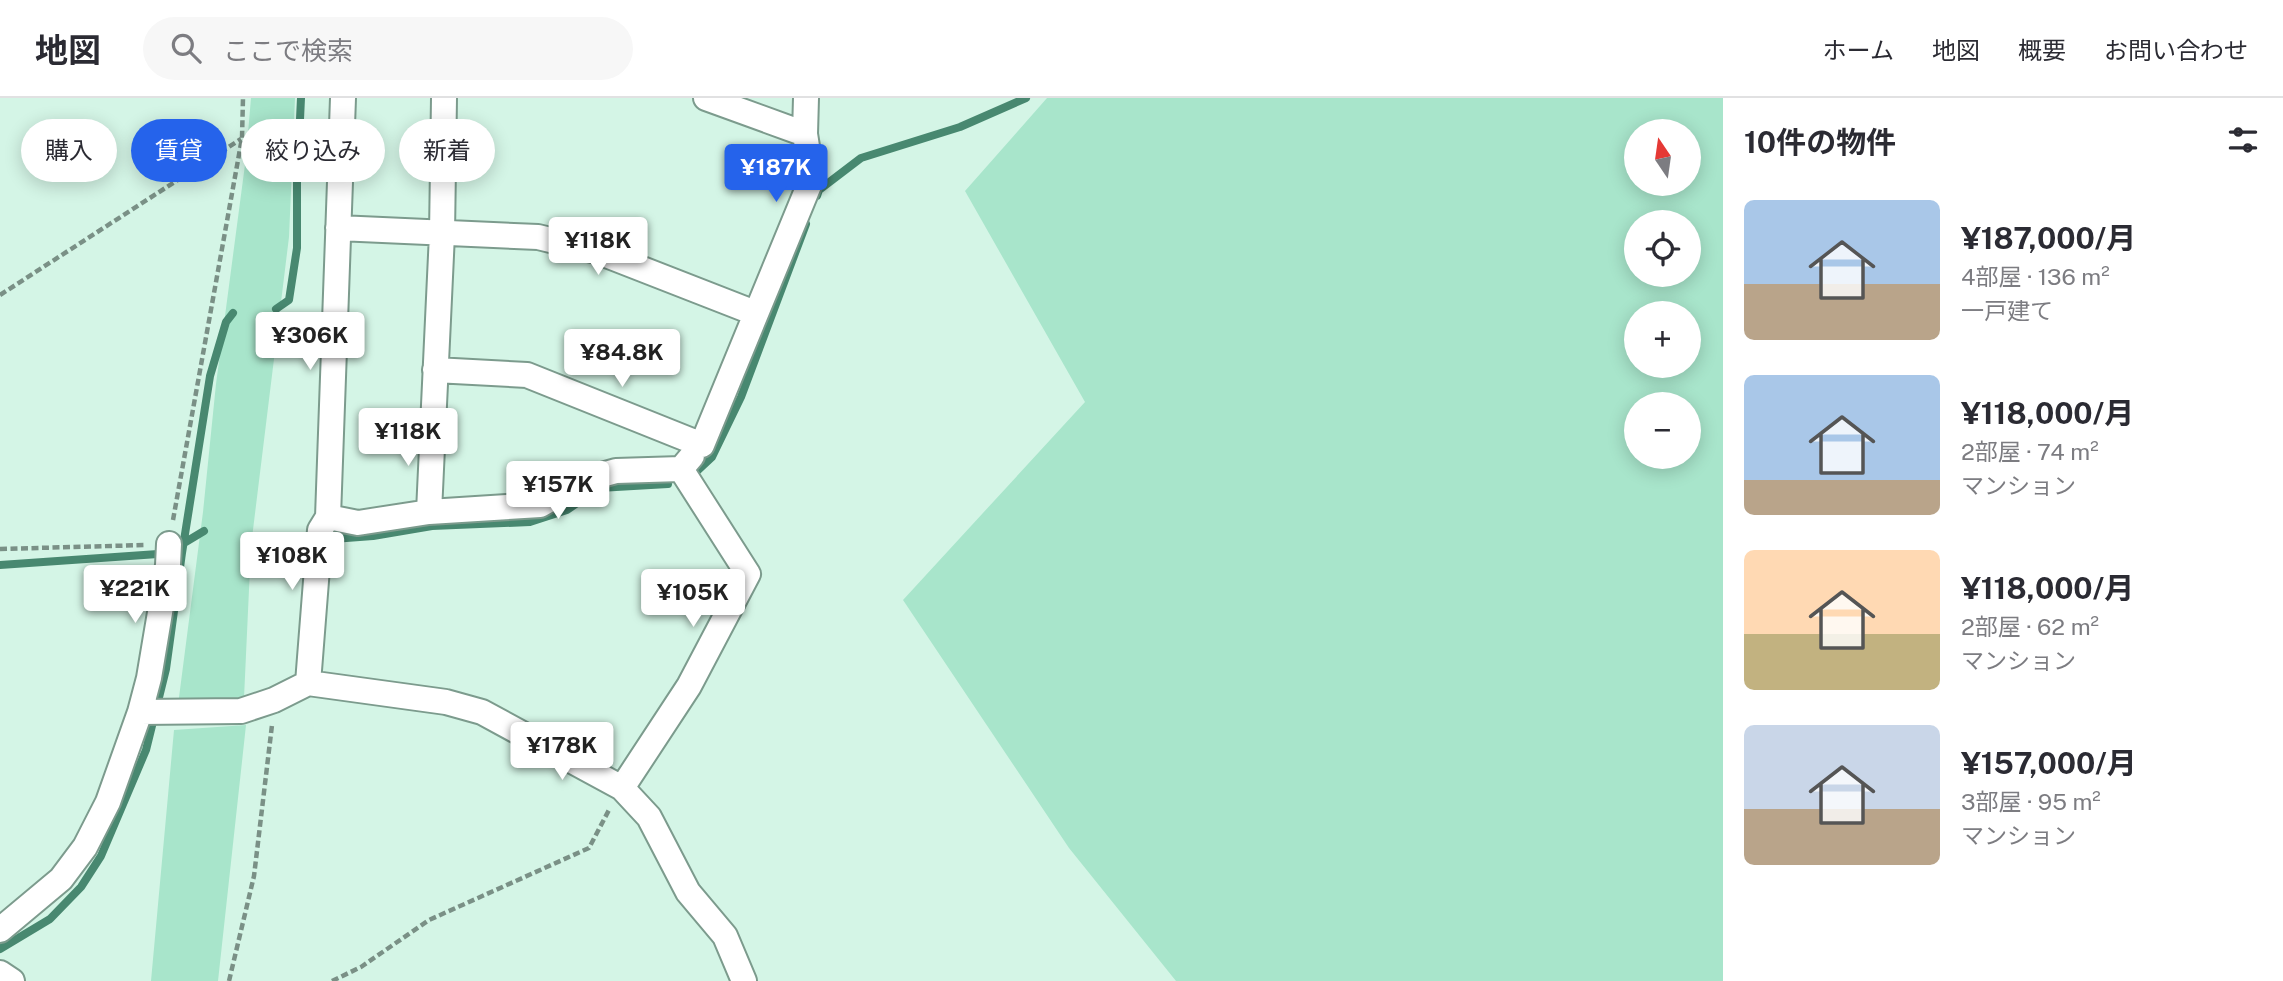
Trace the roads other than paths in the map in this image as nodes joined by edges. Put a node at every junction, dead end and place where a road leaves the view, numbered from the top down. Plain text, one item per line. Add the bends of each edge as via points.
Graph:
1 (343, 98) edge
2 (444, 98) edge
3 (706, 98) edge
4 (806, 98) edge
5 (806, 134) junction
6 (338, 228) junction
7 (442, 234) junction
8 (755, 313) junction
9 (435, 370) junction
10 (702, 445) junction
11 (681, 469) junction
12 (429, 512) junction
13 (328, 517) junction
14 (169, 544) road end
15 (308, 683) junction
16 (153, 712) junction
17 (622, 788) junction
18 (0, 930) edge
19 (0, 973) edge
20 (12, 981) edge
21 (744, 981) edge

1 - 6 street
2 - 7 street
3 - 5 street
4 - 5 street
5 - 8 street via 812,178
6 - 7 street
6 - 13 street
7 - 8 street via 538,237 596,251
7 - 9 street
8 - 10 street
9 - 10 street via 527,375
9 - 12 street
10 - 11 street
11 - 12 street via 616,471 584,480 540,505
11 - 17 street via 748,574 689,686
12 - 13 street via 358,523
13 - 15 street via 320,530
14 - 16 street via 149,678
15 - 16 street via 240,711
15 - 17 street via 446,702 482,712
16 - 18 street via 85,846 61,879
17 - 21 street via 649,817 688,892 725,936
19 - 20 street

